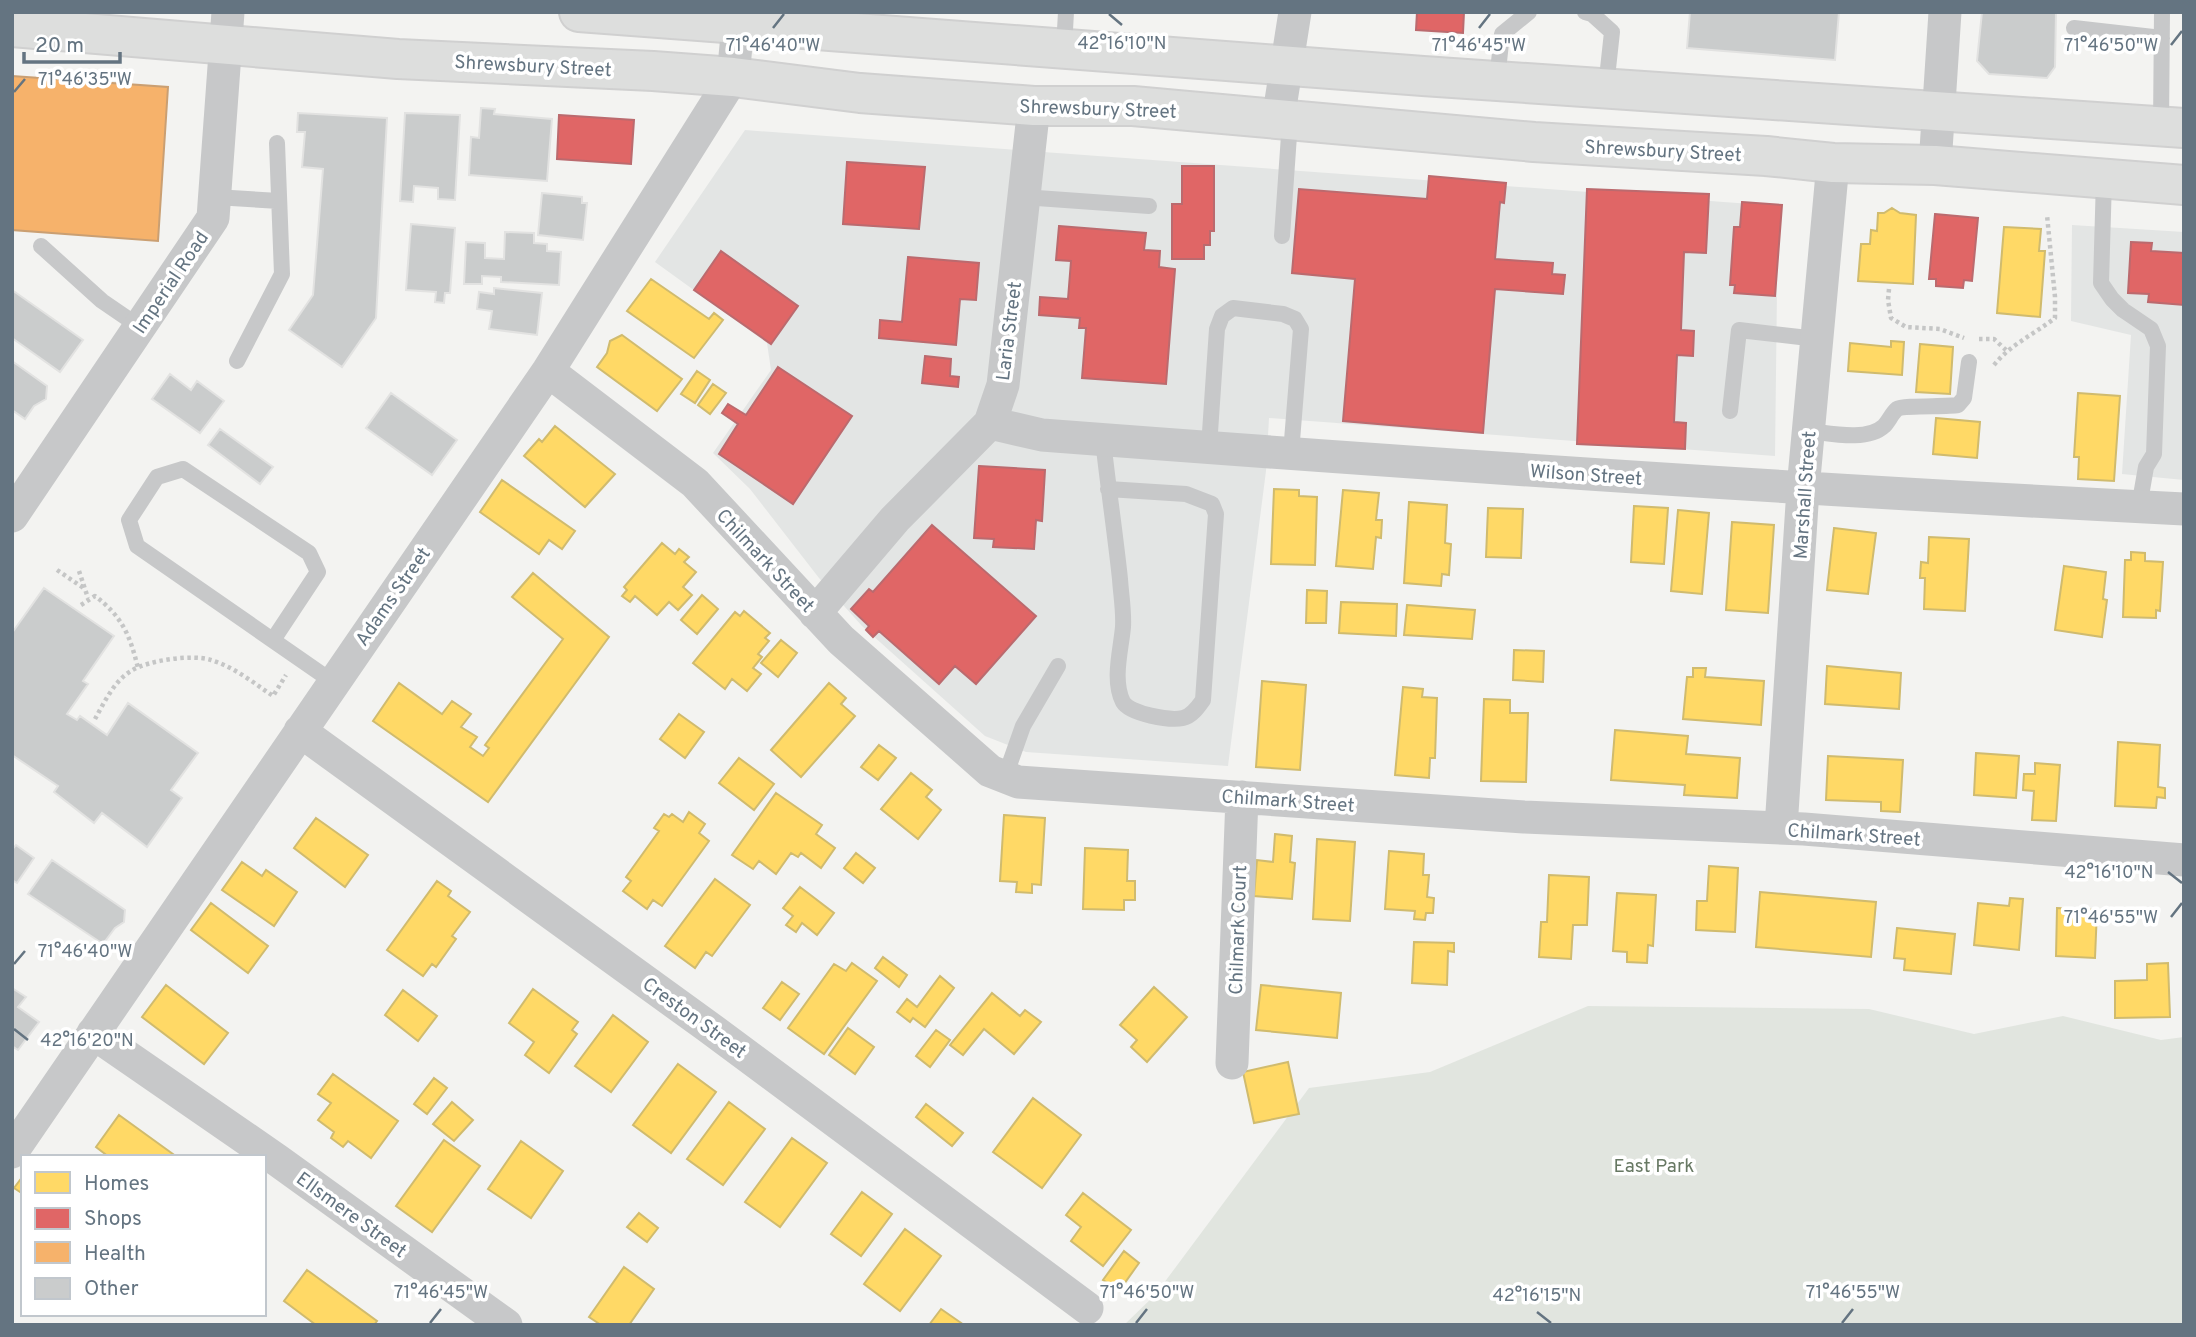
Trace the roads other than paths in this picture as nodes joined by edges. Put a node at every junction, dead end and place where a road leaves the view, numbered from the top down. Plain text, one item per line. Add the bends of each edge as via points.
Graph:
1 (579, 12) edge
2 (1295, 12) edge
3 (1529, 12) edge
4 (1585, 12) edge
5 (1945, 12) edge
6 (2162, 12) edge
7 (868, 23) edge
8 (738, 25) junction
9 (12, 27) edge
10 (226, 28) edge
11 (2074, 29) dead end
12 (1065, 30) edge
13 (2162, 38) junction
14 (1287, 65) junction
15 (733, 78) junction
16 (1497, 80) junction
17 (1606, 88) junction
18 (1034, 106) junction
19 (1939, 110) junction
20 (1284, 121) junction
21 (2173, 127) edge
22 (277, 144) dead end
23 (1833, 163) junction
24 (1935, 165) junction
25 (2104, 179) junction
26 (2184, 185) edge
27 (215, 197) junction
28 (1023, 197) junction
29 (279, 201) junction
30 (1149, 206) dead end
31 (1282, 236) dead end
32 (41, 246) dead end
33 (140, 327) junction
34 (1817, 339) junction
35 (237, 361) dead end
36 (1968, 369) road end
37 (548, 371) junction
38 (1730, 411) dead end
39 (990, 423) junction
40 (1809, 431) junction
41 (1103, 440) junction
42 (1209, 447) junction
43 (1291, 453) junction
44 (1108, 489) junction
45 (1803, 489) junction
46 (2139, 507) junction
47 (2184, 509) edge
48 (12, 516) edge
49 (816, 613) junction
50 (273, 639) junction
51 (1058, 666) dead end
52 (333, 682) junction
53 (300, 730) junction
54 (1005, 777) junction
55 (1242, 797) junction
56 (1781, 828) junction
57 (2184, 860) edge
58 (93, 1033) junction
59 (1231, 1063) dead end
60 (12, 1152) edge
61 (1087, 1308) dead end
62 (506, 1325) edge

1 - 8 main road
2 - 14 street
3 - 16 lane via 1502,34
4 - 17 lane via 1612,32
5 - 19 street
6 - 13 lane
7 - 8 main road
7 - 12 main road
8 - 15 street, Adams Street
9 - 10 main road, Shrewsbury Street
10 - 15 main road, Shrewsbury Street via 398,59
10 - 27 street, Imperial Road
11 - 13 lane
12 - 14 main road
13 - 21 lane
14 - 16 main road
14 - 20 street
15 - 18 main road, Shrewsbury Street
15 - 37 street, Adams Street
16 - 17 main road
17 - 19 main road
18 - 20 main road, Shrewsbury Street via 1133,106
18 - 28 street, Laria Street
19 - 21 main road
19 - 24 street
20 - 23 main road, Shrewsbury Street
20 - 31 lane
22 - 29 lane
23 - 24 main road, Shrewsbury Street
23 - 34 street, Marshall Street
24 - 25 main road, Shrewsbury Street
25 - 26 main road, Shrewsbury Street
25 - 46 lane via 2101,284 2123,310 2151,329 2158,346 2154,454 2146,467
27 - 29 lane
27 - 33 street, Imperial Road via 213,218
28 - 30 lane
28 - 39 street, Laria Street via 1003,385
29 - 35 lane via 282,274
32 - 33 lane via 102,301
33 - 48 street, Imperial Road
34 - 38 lane via 1739,330
34 - 40 street, Marshall Street
36 - 40 lane via 1964,398 1958,405 1898,408 1882,428 1857,436
37 - 49 street, Chilmark Street via 695,483
37 - 52 street, Adams Street
39 - 41 street, Wilson Street via 1042,435
39 - 49 street, Laria Street via 895,519
40 - 45 street, Marshall Street
41 - 42 street, Wilson Street
41 - 44 lane
42 - 43 street, Wilson Street
42 - 43 lane via 1217,329 1222,316 1233,308 1283,314 1295,319 1301,329
43 - 45 street, Wilson Street
44 - 44 lane via 1124,623 1118,685 1124,704 1150,716 1184,718 1203,700 1216,514 1212,504 1186,494
45 - 46 street, Wilson Street
45 - 56 street, Marshall Street
46 - 47 street, Wilson Street
49 - 54 street, Chilmark Street via 990,771
50 - 50 lane via 136,546 129,520 157,477 183,469 309,553 318,572
50 - 52 lane
51 - 54 lane via 1023,726
52 - 53 street, Adams Street
53 - 58 street, Adams Street
53 - 61 street, Creston Street
54 - 55 street, Chilmark Street via 1018,782
55 - 56 street, Chilmark Street via 1524,817
55 - 59 street, Chilmark Court
56 - 57 street, Chilmark Street
58 - 60 street, Adams Street
58 - 62 street, Ellsmere Street

